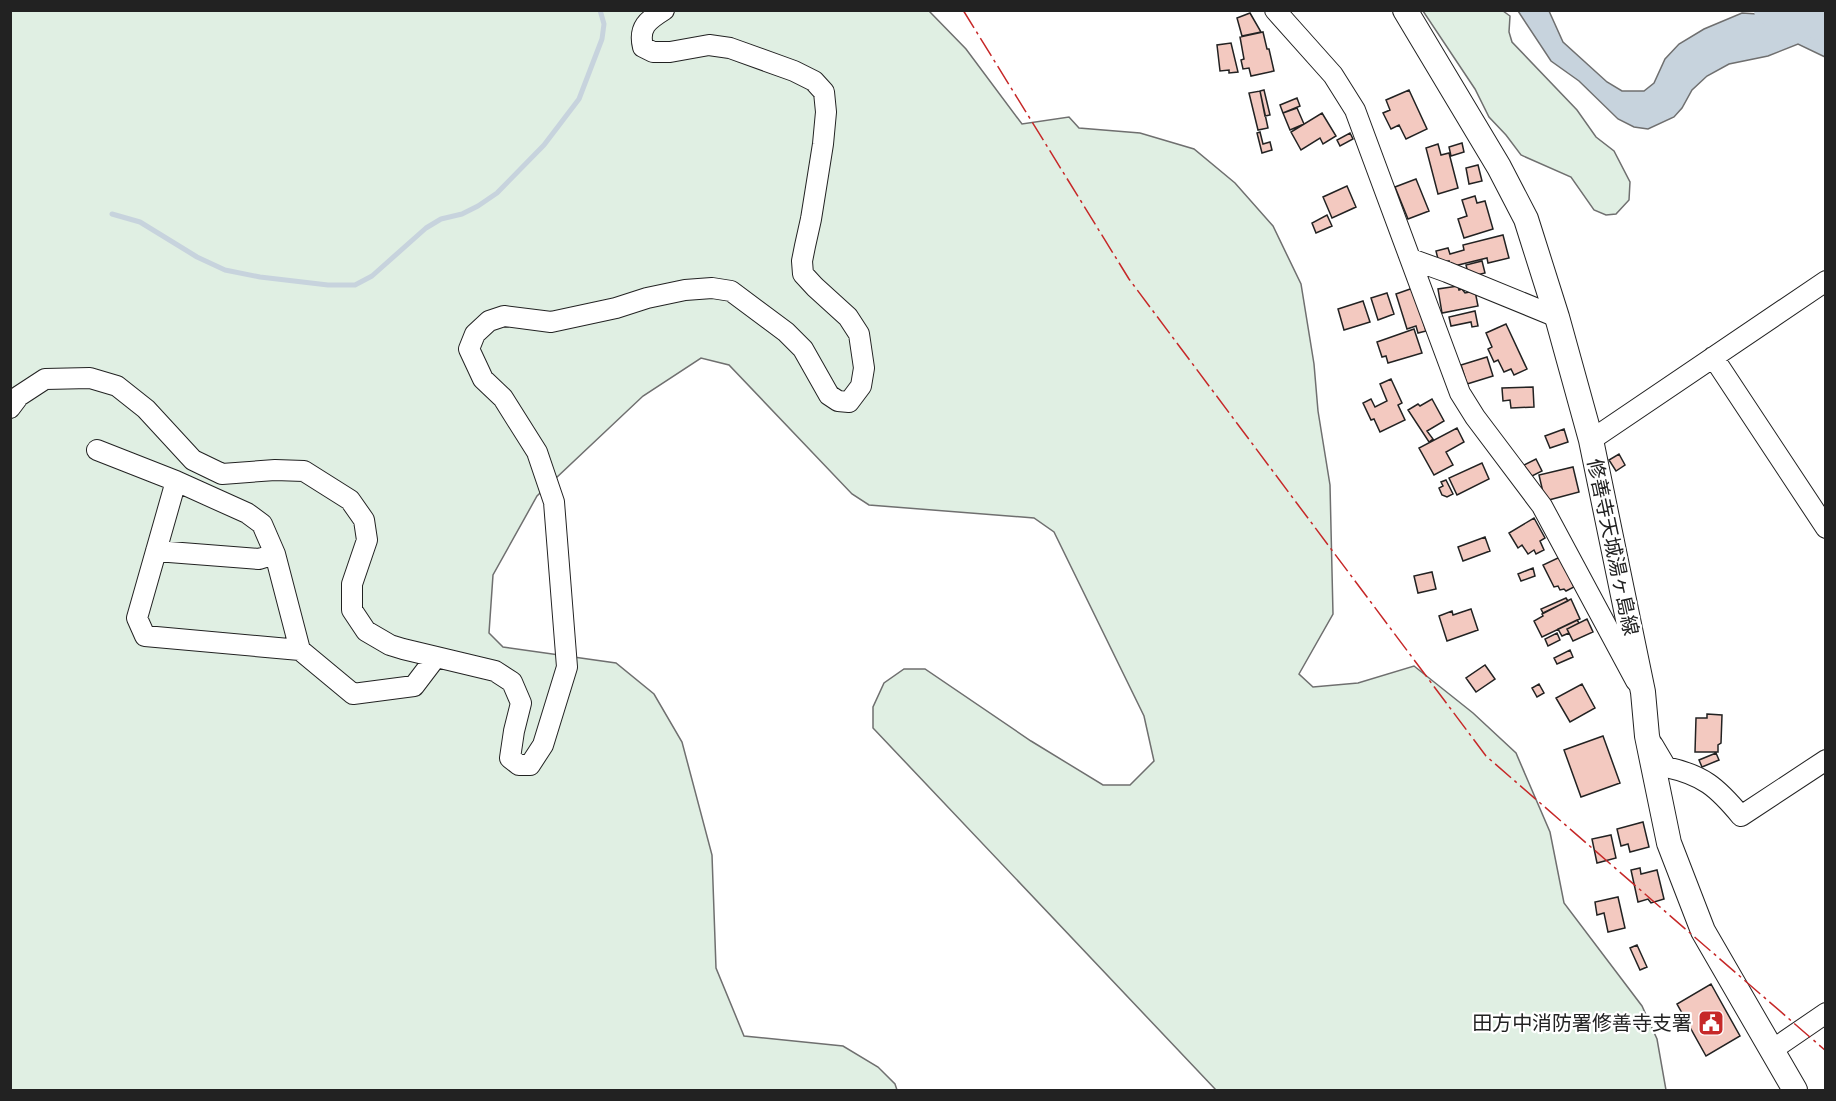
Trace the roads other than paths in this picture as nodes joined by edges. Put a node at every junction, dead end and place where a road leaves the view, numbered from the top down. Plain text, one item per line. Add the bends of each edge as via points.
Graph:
1 (664, 10) edge
2 (1275, 10) edge
3 (1405, 10) edge
4 (1411, 259) junction
5 (1826, 281) edge
6 (1557, 318) junction
7 (1713, 357) junction
8 (10, 408) edge
9 (1591, 441) junction
10 (97, 450) dead end
11 (176, 481) junction
12 (1826, 528) edge
13 (156, 551) junction
14 (275, 554) junction
15 (300, 650) junction
16 (436, 657) junction
17 (1643, 692) junction
18 (1647, 736) junction
19 (1826, 760) edge
20 (1826, 1013) edge
21 (1772, 1050) junction
22 (1795, 1090) edge

1 - 16 street via 646,22 640,36 643,47 670,52 709,45 730,48 794,71 814,81 824,92 823,144 803,274 848,317 859,334 864,368 861,386 849,402 829,395 803,350 731,291 685,290 551,322 504,315 489,321 475,334 469,349 483,379 503,398 537,452 554,502 561,577 567,667 543,745 530,765 519,765 510,758 521,703 512,682 495,671
2 - 4 street via 1333,75 1355,110
3 - 6 main road, 修善寺天城湯ヶ島線 via 1526,219
4 - 6 street
4 - 17 street via 1460,393 1542,506
5 - 7 street
6 - 9 main road, 修善寺天城湯ヶ島線
7 - 9 street
7 - 12 street
8 - 16 street via 19,396 45,379 90,378 117,386 146,409 193,460 222,474 304,471 350,500 364,520 367,540 352,584 352,610 366,631 390,645
9 - 17 main road, 修善寺天城湯ヶ島線
10 - 11 street
11 - 13 street
11 - 14 street via 247,513 262,524
13 - 14 street via 259,559
13 - 15 street via 137,618 145,636
14 - 15 street
15 - 16 street via 352,694 414,686
17 - 18 main road, 修善寺天城湯ヶ島線
18 - 19 street via 1666,767 1706,780 1740,816
18 - 21 main road, 修善寺天城湯ヶ島線 via 1669,843 1686,890 1703,931
20 - 21 street
21 - 22 main road, 修善寺天城湯ヶ島線

